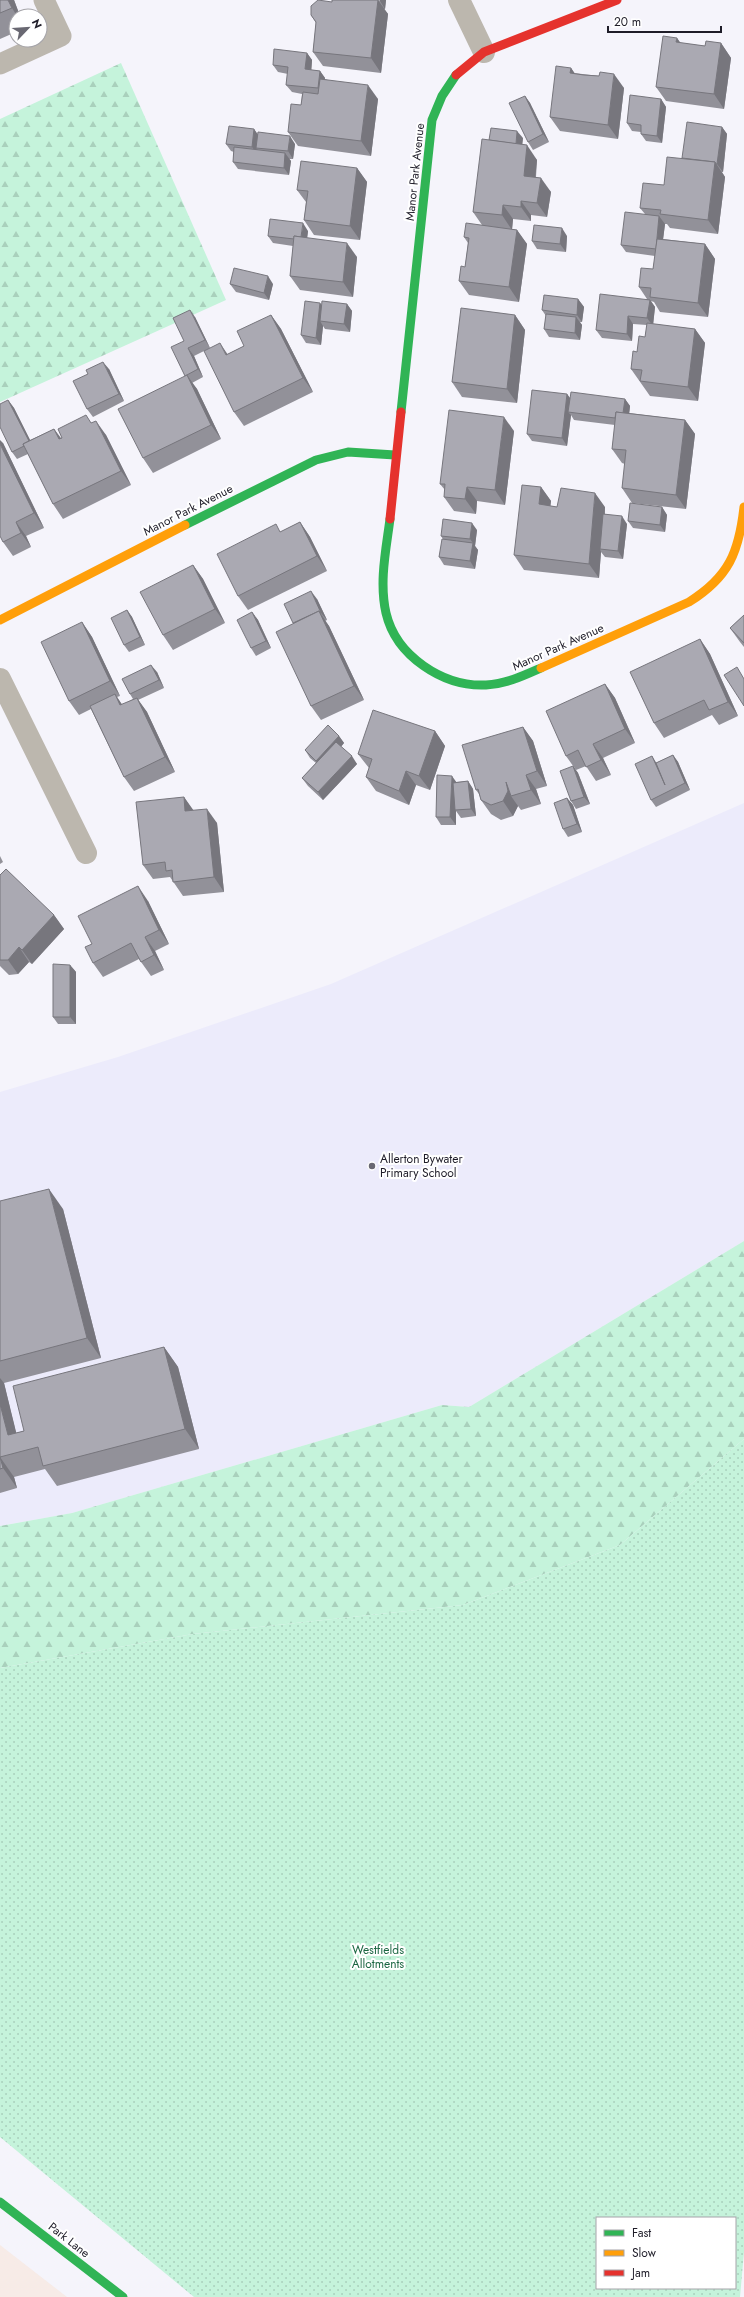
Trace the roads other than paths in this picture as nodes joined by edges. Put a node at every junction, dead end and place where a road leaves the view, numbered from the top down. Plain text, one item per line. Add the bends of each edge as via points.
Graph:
1 (44, 0) edge
2 (458, 0) edge
3 (617, 0) edge
4 (484, 52) junction
5 (0, 64) edge
6 (395, 455) junction
7 (744, 507) edge
8 (0, 620) edge
9 (0, 680) edge
10 (86, 853) dead end
11 (0, 2202) edge
12 (123, 2297) edge

1 - 5 lane via 61,36
2 - 4 street
3 - 4 street, Manor Park Avenue
4 - 6 street, Manor Park Avenue via 456,75 442,96 432,120 414,303
6 - 7 street, Manor Park Avenue via 382,590 388,620 403,647 426,668 453,681 484,685 515,680 689,602 713,586 731,562 741,534
6 - 8 street, Manor Park Avenue via 364,450 333,454 303,465
9 - 10 street
11 - 12 street, Park Lane

